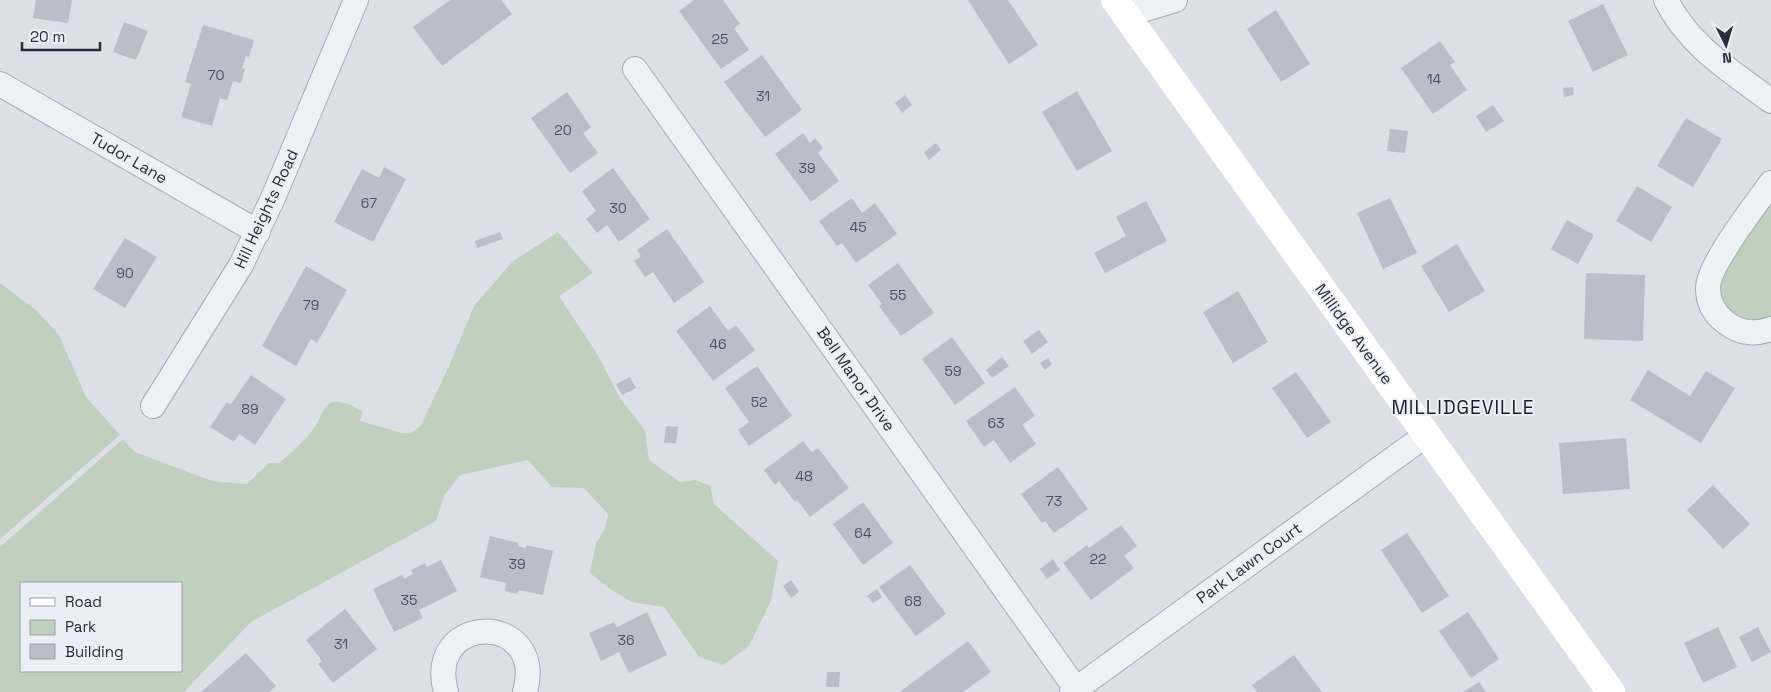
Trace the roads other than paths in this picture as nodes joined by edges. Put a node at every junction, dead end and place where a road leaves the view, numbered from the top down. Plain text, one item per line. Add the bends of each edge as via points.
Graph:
1 (356, 0) edge
2 (1175, 0) edge
3 (1666, 0) edge
4 (1121, 8) edge
5 (635, 69) dead end
6 (0, 84) edge
7 (1771, 101) edge
8 (1771, 183) edge
9 (258, 232) junction
10 (1771, 329) edge
11 (153, 406) dead end
12 (1426, 435) junction
13 (1074, 690) edge
14 (446, 692) edge
15 (525, 692) edge
16 (1611, 692) edge

1 - 9 street, Hill Heights Road
2 - 4 street
3 - 7 street via 1689,36
4 - 12 street, Millidge Avenue
5 - 13 street, Bell Manor Drive
6 - 9 street, Tudor Lane
8 - 10 street via 1713,268 1708,287 1710,303 1731,327 1744,333
9 - 11 street, Hill Heights Road
12 - 13 street, Park Lawn Court
12 - 16 street, Millidge Avenue
14 - 15 street via 442,677 450,650 472,633 487,631 501,634 522,651 528,665

